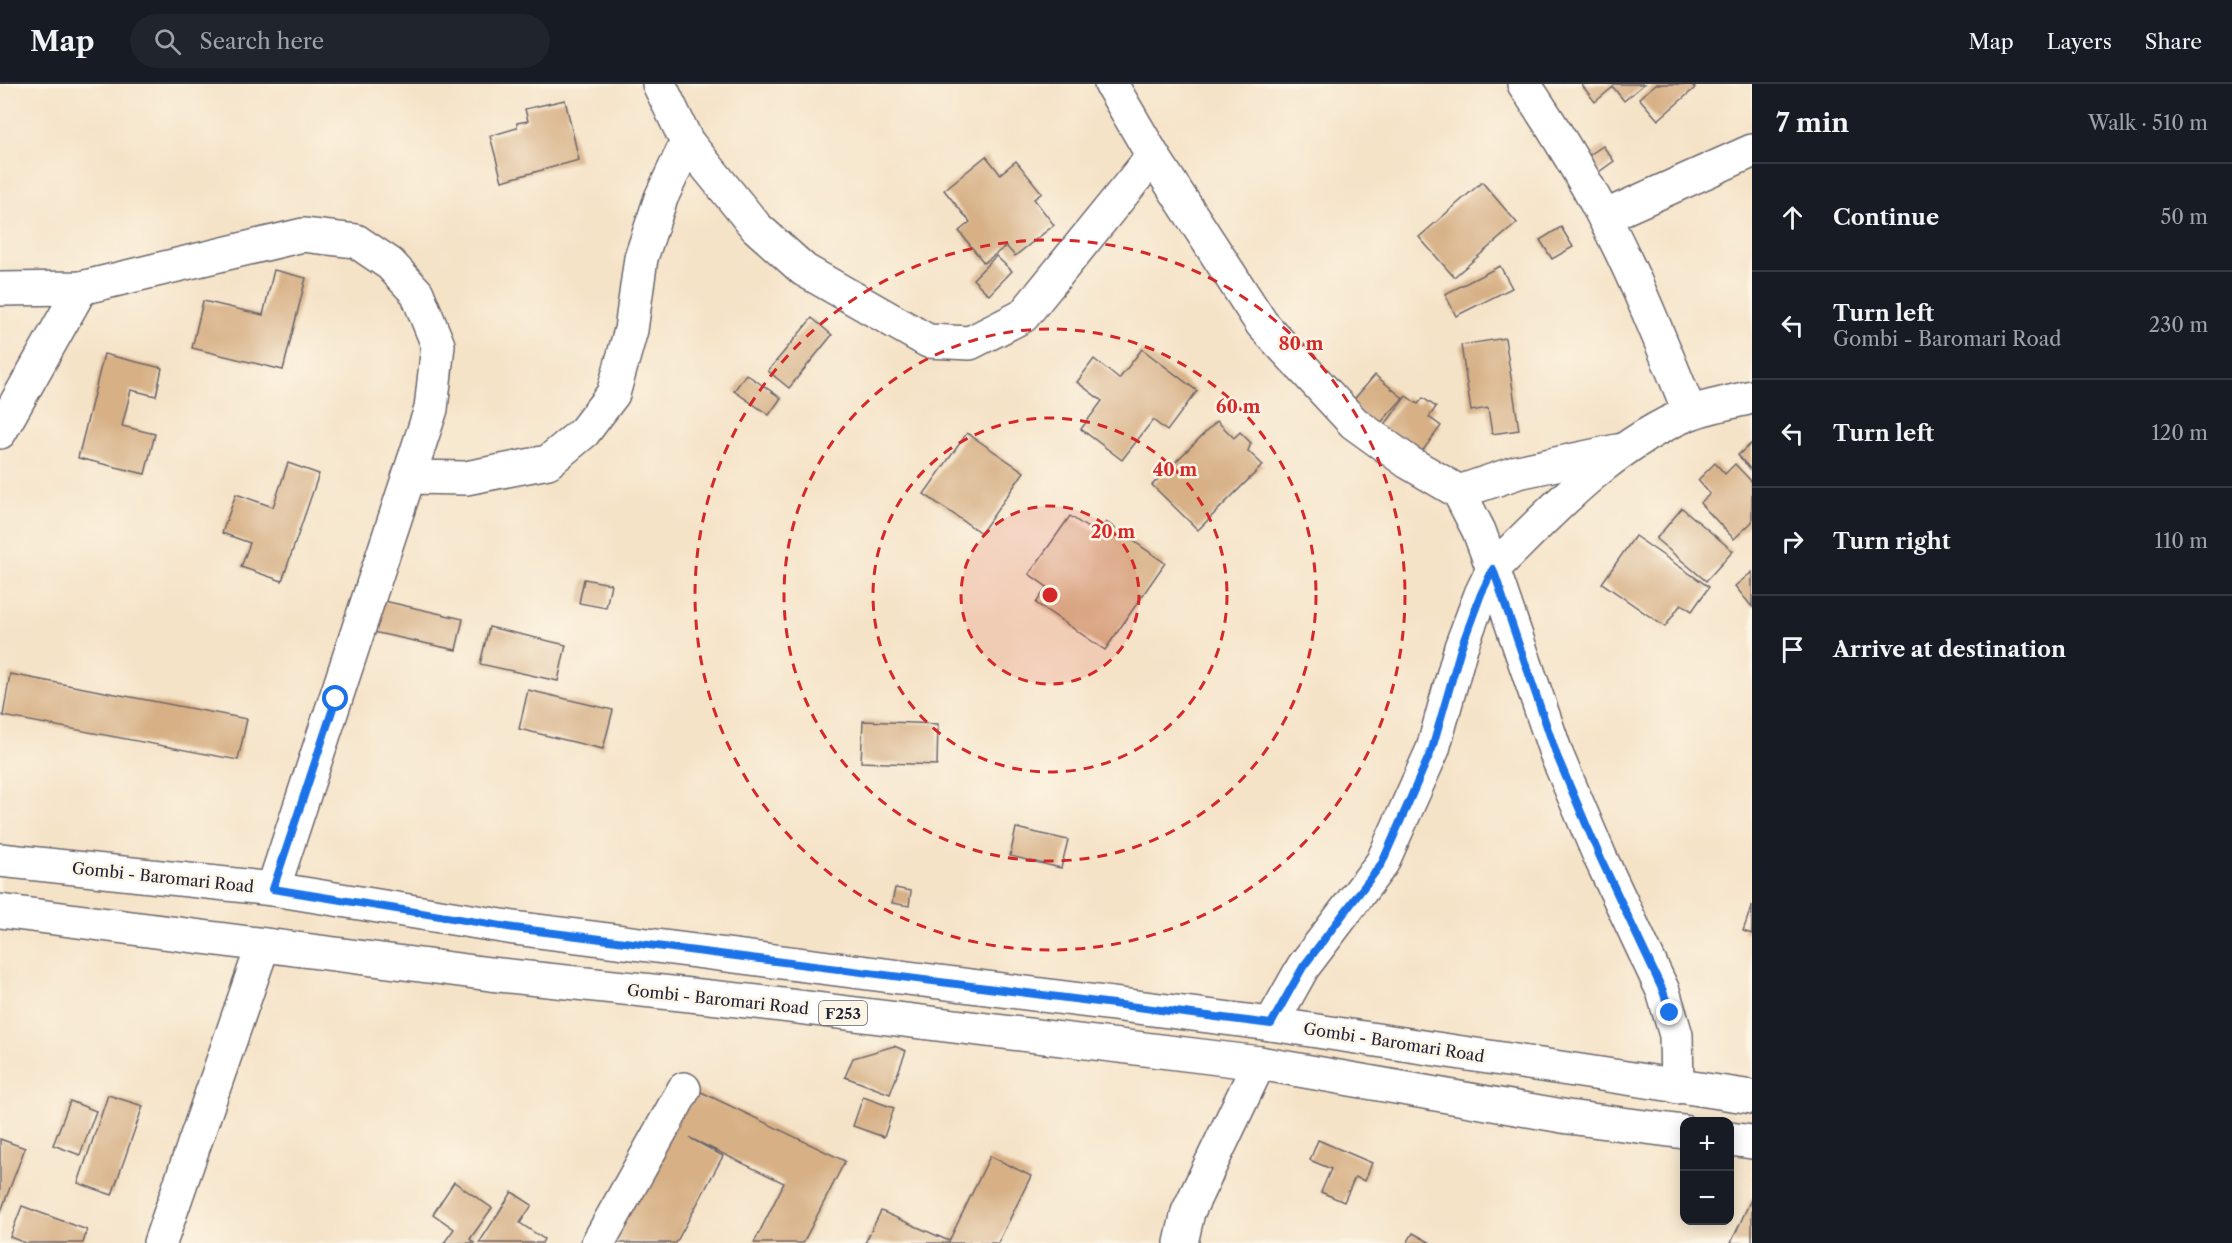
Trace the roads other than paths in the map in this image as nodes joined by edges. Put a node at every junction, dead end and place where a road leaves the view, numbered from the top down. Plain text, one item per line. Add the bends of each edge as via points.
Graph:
1 (659, 84) edge
2 (1111, 84) edge
3 (1524, 84) edge
4 (687, 142) junction
5 (1752, 151) edge
6 (1153, 156) junction
7 (1604, 217) junction
8 (81, 288) junction
9 (0, 289) edge
10 (1752, 397) edge
11 (1690, 413) junction
12 (0, 432) edge
13 (1622, 450) junction
14 (409, 477) junction
15 (1459, 492) junction
16 (1493, 569) junction
17 (0, 860) edge
18 (273, 889) junction
19 (0, 911) edge
20 (262, 945) junction
21 (1271, 1024) junction
22 (1259, 1063) junction
23 (1677, 1087) junction
24 (684, 1089) dead end
25 (1752, 1097) edge
26 (1680, 1131) edge
27 (1734, 1139) edge
28 (1752, 1142) edge
29 (160, 1243) edge
30 (598, 1243) edge
31 (1181, 1243) edge

1 - 4 street
2 - 6 street
3 - 7 street via 1566,147
4 - 6 street via 756,227 804,270 928,341 970,343 1023,316
4 - 14 street via 661,198 641,258 631,330 613,394 584,432 549,462 466,478
5 - 7 street
6 - 15 street via 1262,324 1313,381 1354,423
7 - 11 street via 1642,296
8 - 9 street
8 - 12 street
8 - 14 street via 303,235 356,241 390,264 417,293 438,345 431,409
10 - 11 street
11 - 13 street
13 - 15 street via 1518,472
13 - 16 street via 1564,498
14 - 18 street
15 - 16 street
16 - 21 street via 1461,648 1432,749 1382,863 1303,967
16 - 23 street via 1557,756 1663,991 1676,1035
17 - 18 street, Gombi - Baromari Road
18 - 21 street, Gombi - Baromari Road via 514,928
19 - 20 street, Gombi - Baromari Road / F253
20 - 22 street, Gombi - Baromari Road / F253
20 - 29 street
21 - 23 street, Gombi - Baromari Road
22 - 26 street, Gombi - Baromari Road / F253 via 1568,1117
22 - 31 street via 1188,1212
23 - 25 street, Gombi - Baromari Road
24 - 30 street
27 - 28 street

